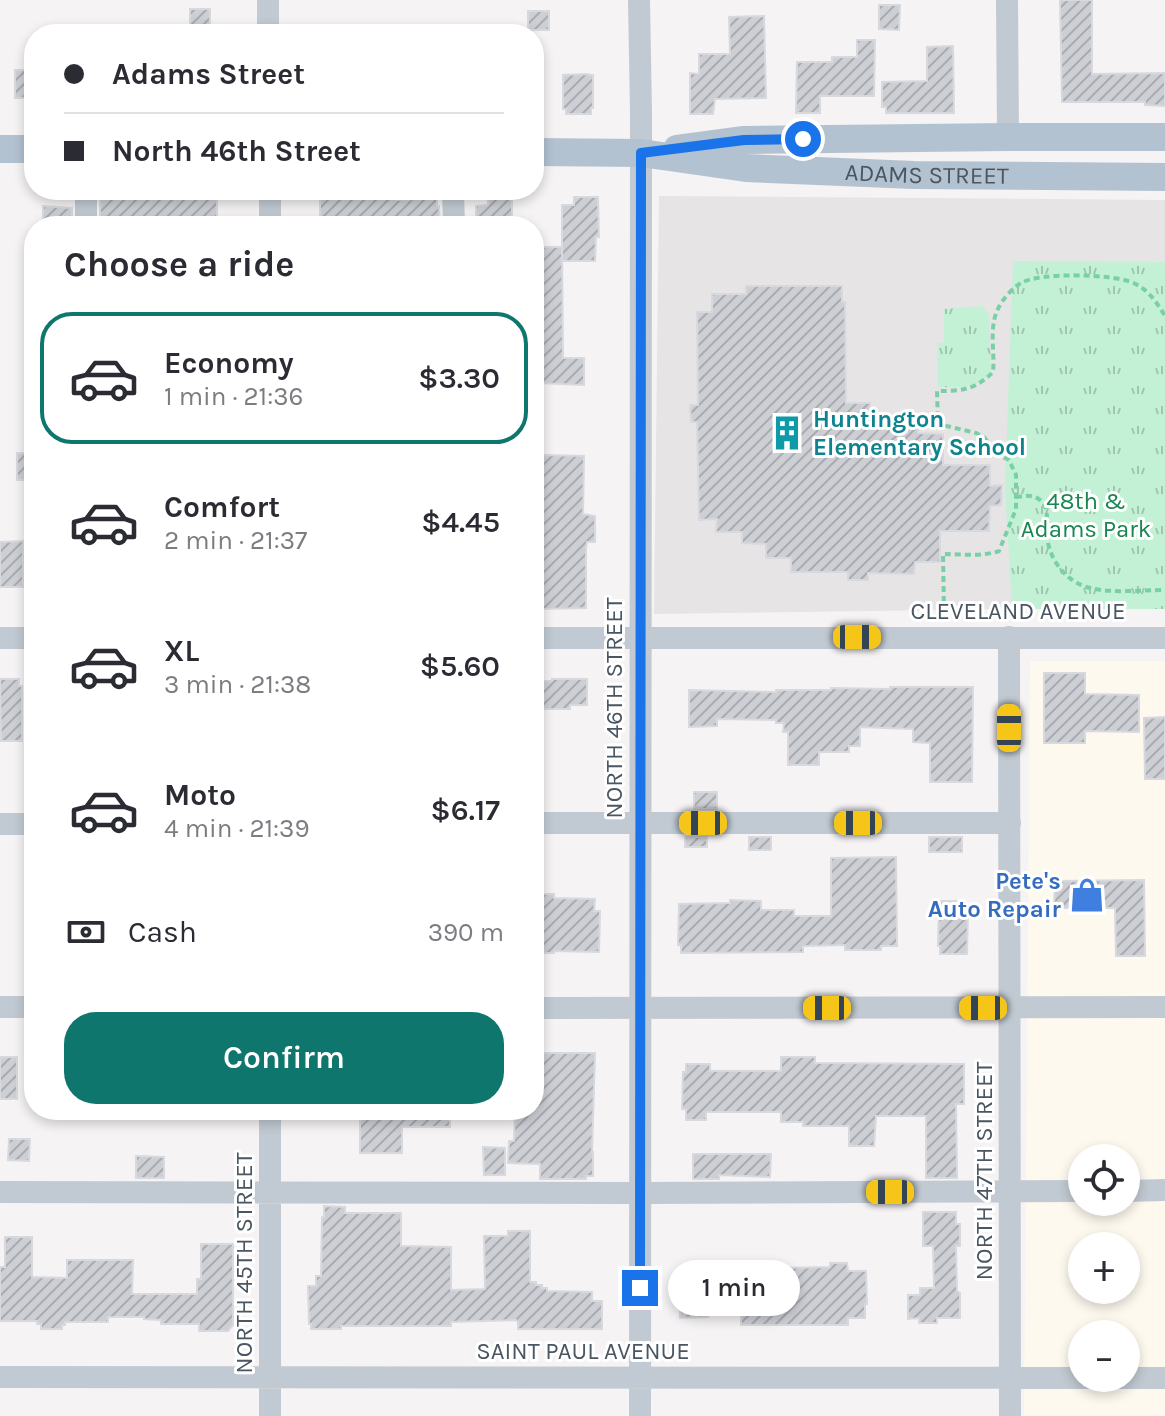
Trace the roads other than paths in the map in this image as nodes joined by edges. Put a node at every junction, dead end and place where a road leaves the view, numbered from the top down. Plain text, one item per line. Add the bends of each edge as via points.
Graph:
1 (268, 0) edge
2 (639, 0) edge
3 (1007, 0) edge
4 (268, 24) edge
5 (1008, 137) junction
6 (1165, 137) edge
7 (0, 149) edge
8 (24, 149) edge
9 (544, 152) edge
10 (641, 153) junction
11 (1165, 177) edge
12 (640, 637) junction
13 (1009, 637) junction
14 (0, 638) edge
15 (24, 638) edge
16 (544, 638) edge
17 (1165, 638) edge
18 (640, 822) junction
19 (544, 823) edge
20 (1010, 823) junction
21 (0, 824) edge
22 (24, 824) edge
23 (0, 1007) edge
24 (24, 1007) edge
25 (1165, 1007) edge
26 (544, 1008) edge
27 (640, 1008) junction
28 (1010, 1008) junction
29 (270, 1120) edge
30 (1165, 1190) edge
31 (1010, 1191) junction
32 (1068, 1191) edge
33 (1140, 1191) edge
34 (0, 1192) edge
35 (270, 1192) junction
36 (640, 1193) junction
37 (0, 1377) edge
38 (270, 1377) junction
39 (640, 1377) junction
40 (1009, 1378) junction
41 (1165, 1378) edge
42 (270, 1416) edge
43 (640, 1416) edge
44 (1010, 1416) edge

1 - 4 street
2 - 10 street, NORTH 46TH STREET
3 - 5 street
5 - 6 main road, ADAMS STREET
5 - 10 main road, ADAMS STREET via 744,140
7 - 8 main road
9 - 10 main road, ADAMS STREET
10 - 11 main road, ADAMS STREET via 746,168
10 - 12 street, NORTH 46TH STREET
12 - 13 street, CLEVELAND AVENUE
12 - 16 street, CLEVELAND AVENUE
12 - 18 street, NORTH 46TH STREET
13 - 17 street, CLEVELAND AVENUE
13 - 20 street, NORTH 47TH STREET
14 - 15 street
18 - 19 street
18 - 20 street
18 - 27 street, NORTH 46TH STREET
20 - 28 street, NORTH 47TH STREET
21 - 22 street
23 - 24 street
25 - 28 street
26 - 27 street
27 - 28 street
27 - 36 street, NORTH 46TH STREET
28 - 31 street, NORTH 47TH STREET
29 - 35 street, NORTH 45TH STREET
30 - 33 street
31 - 32 street
31 - 36 street
31 - 40 street, NORTH 47TH STREET
34 - 35 street
35 - 36 street
35 - 38 street, NORTH 45TH STREET
36 - 39 street, NORTH 46TH STREET
37 - 38 street, SAINT PAUL AVENUE
38 - 39 street, SAINT PAUL AVENUE
38 - 42 street, NORTH 45TH STREET
39 - 40 street, SAINT PAUL AVENUE
39 - 43 street, NORTH 46TH STREET
40 - 41 street, SAINT PAUL AVENUE
40 - 44 street, NORTH 47TH STREET

